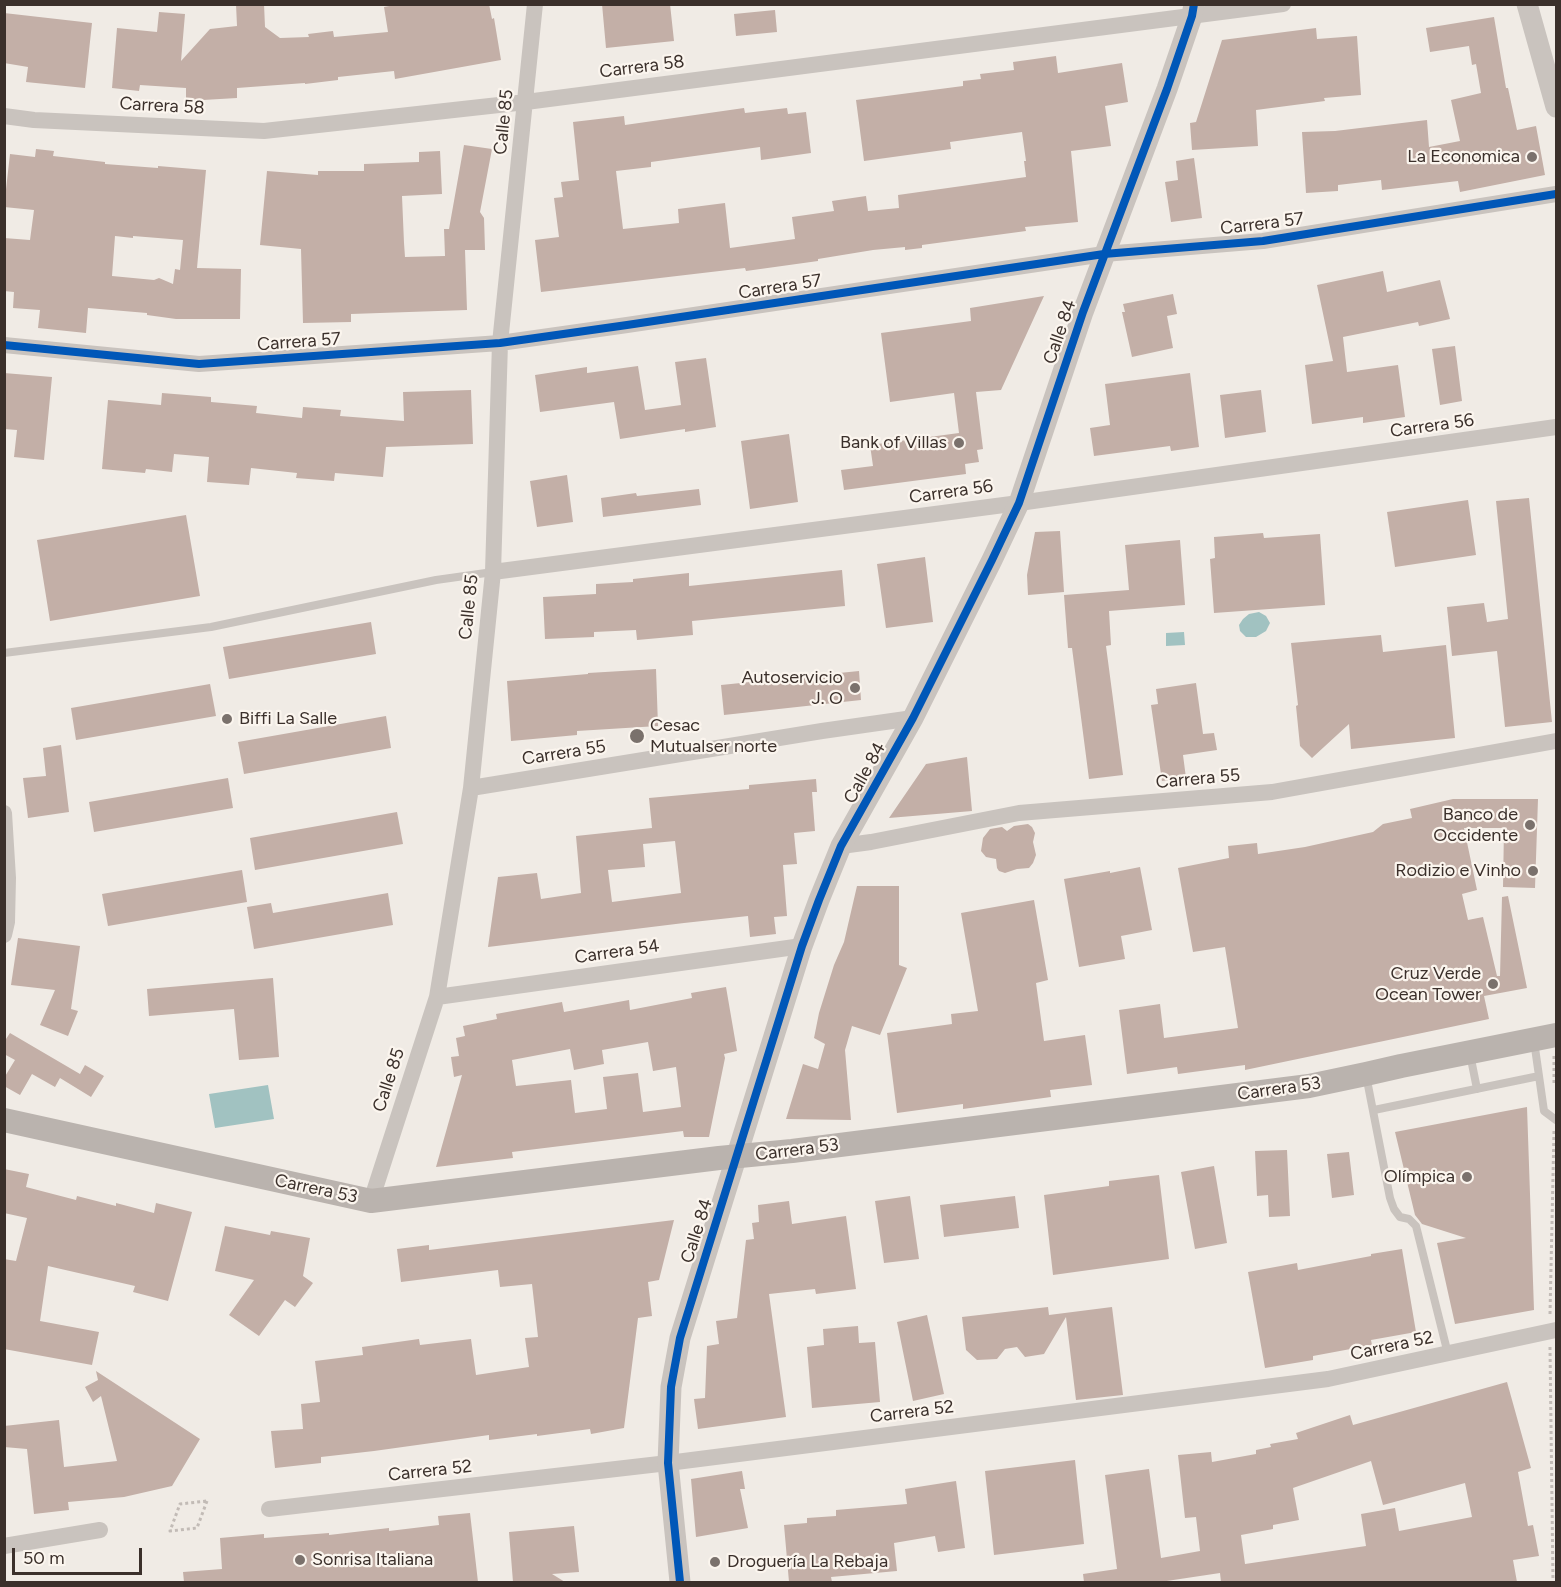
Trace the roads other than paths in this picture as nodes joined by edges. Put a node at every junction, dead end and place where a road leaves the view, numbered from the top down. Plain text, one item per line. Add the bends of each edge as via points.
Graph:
1 (535, 4) edge
2 (1283, 4) edge
3 (1527, 4) edge
4 (1193, 10) edge
5 (526, 102) junction
6 (1557, 108) edge
7 (4, 116) edge
8 (1557, 194) edge
9 (1104, 254) junction
10 (500, 343) junction
11 (4, 345) edge
12 (1557, 427) edge
13 (1018, 503) junction
14 (493, 572) junction
15 (4, 653) edge
16 (913, 718) junction
17 (1557, 741) edge
18 (471, 788) junction
19 (4, 813) edge
20 (841, 846) junction
21 (4, 935) edge
22 (802, 946) junction
23 (437, 997) junction
24 (1548, 1041) edge
25 (1470, 1053) junction
26 (1366, 1074) junction
27 (1539, 1076) junction
28 (1477, 1089) junction
29 (1374, 1110) junction
30 (1556, 1119) edge
31 (4, 1120) edge
32 (736, 1157) junction
33 (371, 1201) junction
34 (1552, 1331) edge
35 (1448, 1354) junction
36 (668, 1463) junction
37 (268, 1509) dead end
38 (100, 1530) dead end
39 (4, 1546) edge
40 (680, 1582) edge

1 - 5 street, Calle 85
2 - 4 street, Carrera 58
3 - 6 street
4 - 5 street, Carrera 58
4 - 9 street, Calle 84
5 - 7 street, Carrera 58 via 264,130
5 - 10 street, Calle 85
8 - 9 street, Carrera 57 via 1263,242
9 - 10 street, Carrera 57
9 - 13 street, Calle 84
10 - 11 street, Carrera 57 via 199,364
10 - 14 street, Calle 85
12 - 13 street, Carrera 56
13 - 14 street, Carrera 56
13 - 16 street, Calle 84
14 - 15 lane via 436,580 211,627
14 - 18 street, Calle 85
16 - 18 street, Carrera 55
16 - 20 street, Calle 84
17 - 20 street, Carrera 55 via 1272,792 1019,813
18 - 23 street, Calle 85
19 - 21 street via 8,878
20 - 22 street, Calle 84
22 - 23 street, Carrera 54
22 - 32 street, Calle 84
23 - 33 street, Calle 85
24 - 25 main road, Carrera 53
24 - 27 lane
25 - 26 main road, Carrera 53
25 - 28 lane
26 - 29 lane
26 - 32 main road, Carrera 53 via 1309,1086
27 - 28 lane
27 - 30 lane via 1544,1111
28 - 29 lane
29 - 35 lane via 1390,1198 1400,1217 1416,1226
31 - 33 main road, Carrera 53
32 - 33 main road, Carrera 53
32 - 36 street, Calle 84 via 680,1338 671,1387
34 - 35 street, Carrera 52
35 - 36 street, Carrera 52 via 1328,1379
36 - 37 street, Carrera 52
36 - 40 street, Calle 84
38 - 39 street

